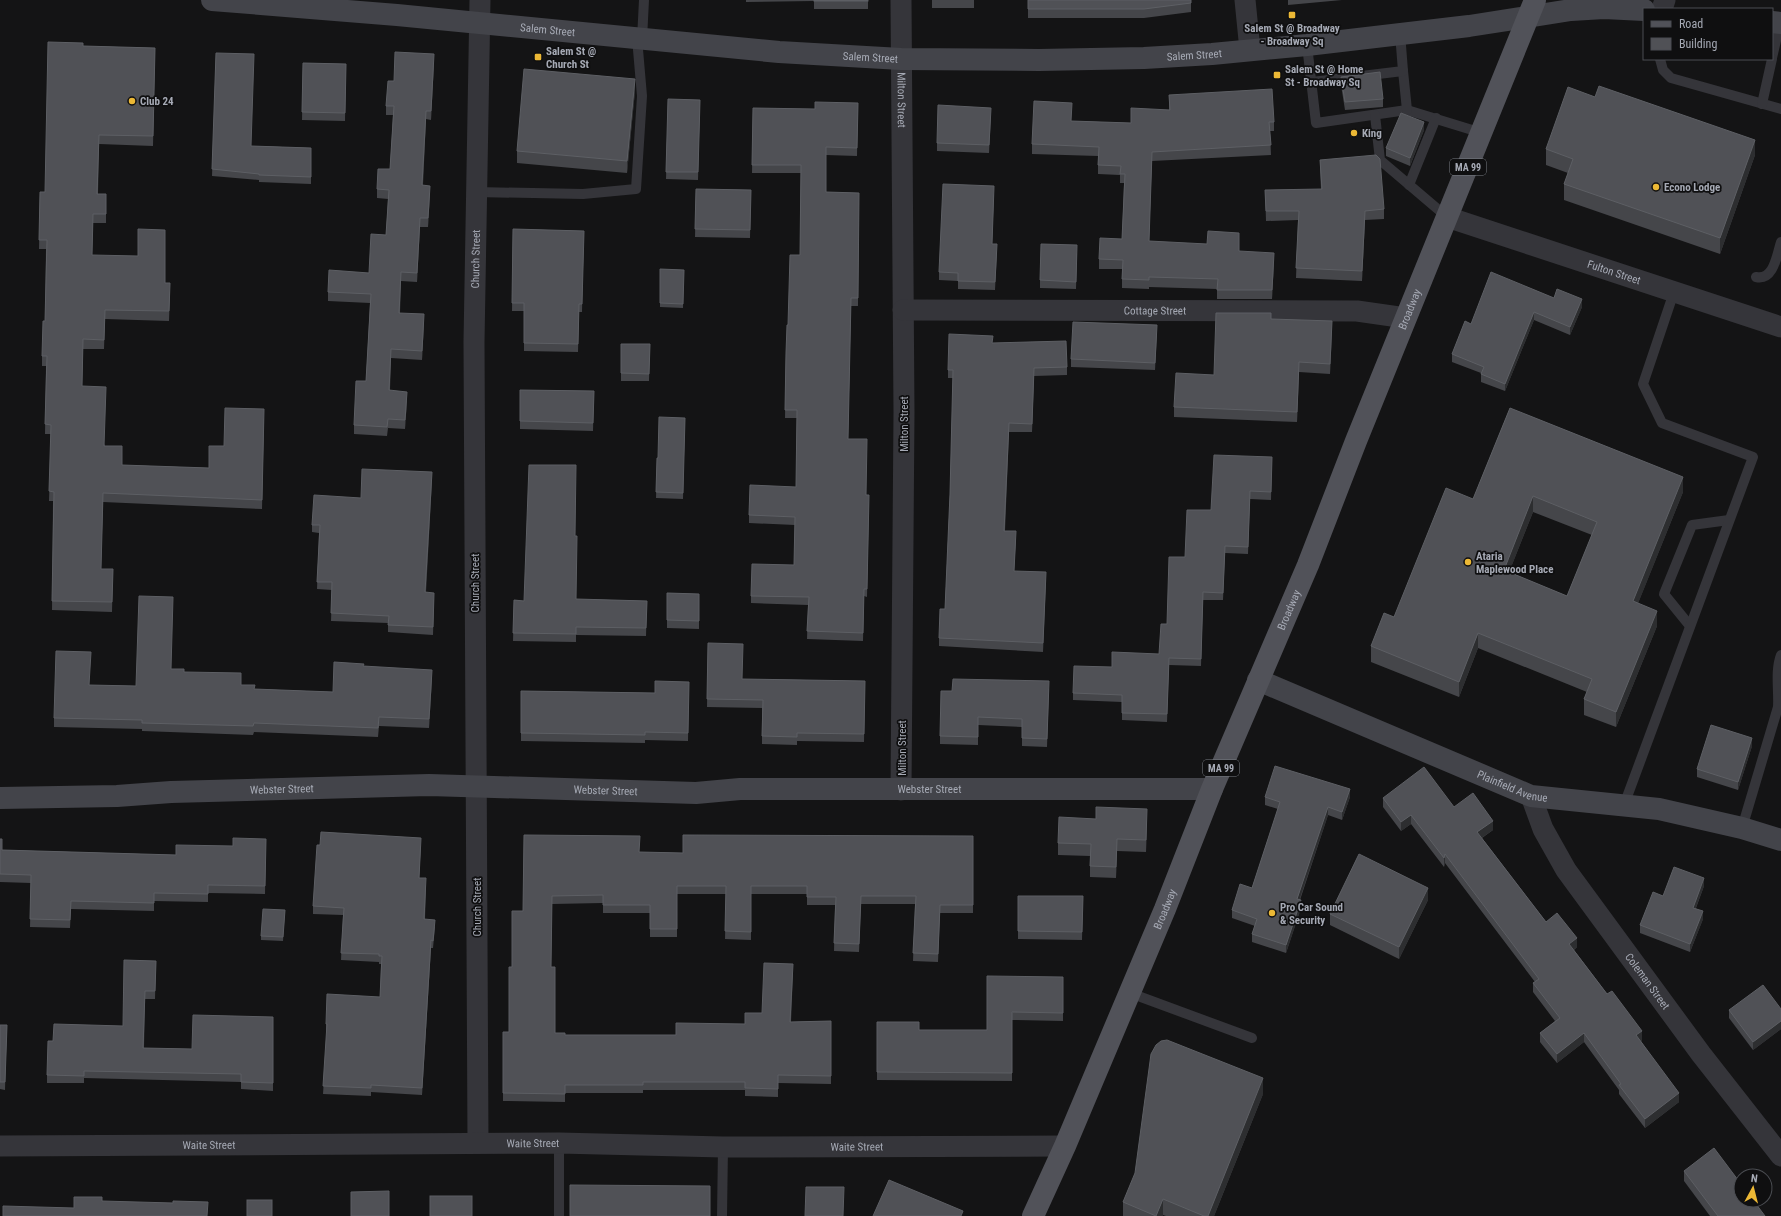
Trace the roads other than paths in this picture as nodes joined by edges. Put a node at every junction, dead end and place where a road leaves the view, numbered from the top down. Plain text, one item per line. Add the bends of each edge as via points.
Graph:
1 (213, 0) edge
2 (480, 0) edge
3 (644, 0) edge
4 (901, 0) edge
5 (1245, 0) edge
6 (1531, 8) edge
7 (1643, 10) edge
8 (479, 23) junction
9 (1778, 23) edge
10 (1400, 33) junction
11 (639, 38) junction
12 (1307, 45) junction
13 (1250, 50) junction
14 (1773, 52) edge
15 (901, 59) junction
16 (1660, 60) edge
17 (1772, 60) edge
18 (1403, 71) junction
19 (1312, 82) junction
20 (1762, 104) junction
21 (1781, 109) edge
22 (1407, 110) junction
23 (1374, 115) junction
24 (1436, 118) junction
25 (1482, 133) junction
26 (1409, 184) junction
27 (476, 192) junction
28 (1447, 218) junction
29 (1781, 242) edge
30 (1756, 277) dead end
31 (1674, 292) junction
32 (903, 310) junction
33 (1406, 318) junction
34 (1781, 327) edge
35 (1729, 520) junction
36 (1690, 626) junction
37 (1781, 655) edge
38 (1258, 680) junction
39 (476, 787) junction
40 (1212, 789) junction
41 (901, 790) junction
42 (1530, 796) junction
43 (0, 798) edge
44 (1624, 805) junction
45 (1742, 828) junction
46 (1781, 840) edge
47 (1130, 993) junction
48 (1252, 1038) dead end
49 (559, 1143) junction
50 (478, 1144) junction
51 (0, 1146) edge
52 (1065, 1146) junction
53 (723, 1147) junction
54 (1781, 1156) edge
55 (560, 1216) edge
56 (722, 1216) edge
57 (1034, 1216) edge

1 - 8 street, Salem Street
2 - 8 street, Church Street
3 - 11 lane
4 - 15 street, Milton Street
5 - 13 street
6 - 7 street, Salem Street
6 - 10 street, Salem Street via 1468,26
6 - 25 main road, Broadway / MA 99
8 - 11 street, Salem Street
8 - 27 street, Church Street
9 - 14 lane
10 - 12 street, Salem Street
10 - 18 lane
11 - 15 street, Salem Street via 779,52
11 - 27 lane via 642,96 636,189 583,194
12 - 13 street, Salem Street
12 - 19 lane
13 - 15 street, Salem Street via 1144,58
15 - 32 street, Milton Street
16 - 20 lane via 1663,70 1671,78
17 - 20 lane
18 - 19 lane
18 - 22 lane
19 - 23 lane via 1316,123
20 - 21 lane
22 - 23 lane
22 - 24 lane
23 - 26 lane via 1380,160
24 - 25 lane
24 - 26 lane
25 - 28 main road, Broadway / MA 99
26 - 28 lane
27 - 39 street, Church Street
28 - 31 street, Fulton Street
28 - 33 main road, Broadway / MA 99
29 - 30 lane via 1771,272 1764,277
31 - 34 street, Fulton Street
31 - 35 lane via 1643,384 1662,423 1752,457
32 - 33 street, Cottage Street via 1357,311
32 - 41 street, Milton Street
33 - 38 main road, Broadway / MA 99 via 1308,565
35 - 36 lane
35 - 36 lane via 1692,525 1664,594
36 - 44 lane
37 - 45 lane via 1777,666 1778,707
38 - 40 main road, Broadway / MA 99
38 - 42 street, Plainfield Avenue
39 - 41 street, Webster Street via 696,794 740,790
39 - 43 street, Webster Street via 429,785
39 - 50 street, Church Street
40 - 41 street, Webster Street
40 - 47 main road, Broadway / MA 99
42 - 44 street, Plainfield Avenue
42 - 54 street, Coleman Street via 1543,828 1566,870 1701,1054
44 - 45 street, Plainfield Avenue
45 - 46 street, Plainfield Avenue
47 - 48 lane
47 - 52 main road, Broadway / MA 99
49 - 50 street, Waite Street
49 - 53 street, Waite Street
49 - 55 lane
50 - 51 street, Waite Street
52 - 53 street, Waite Street
52 - 57 main road, Broadway / MA 99
53 - 56 lane

